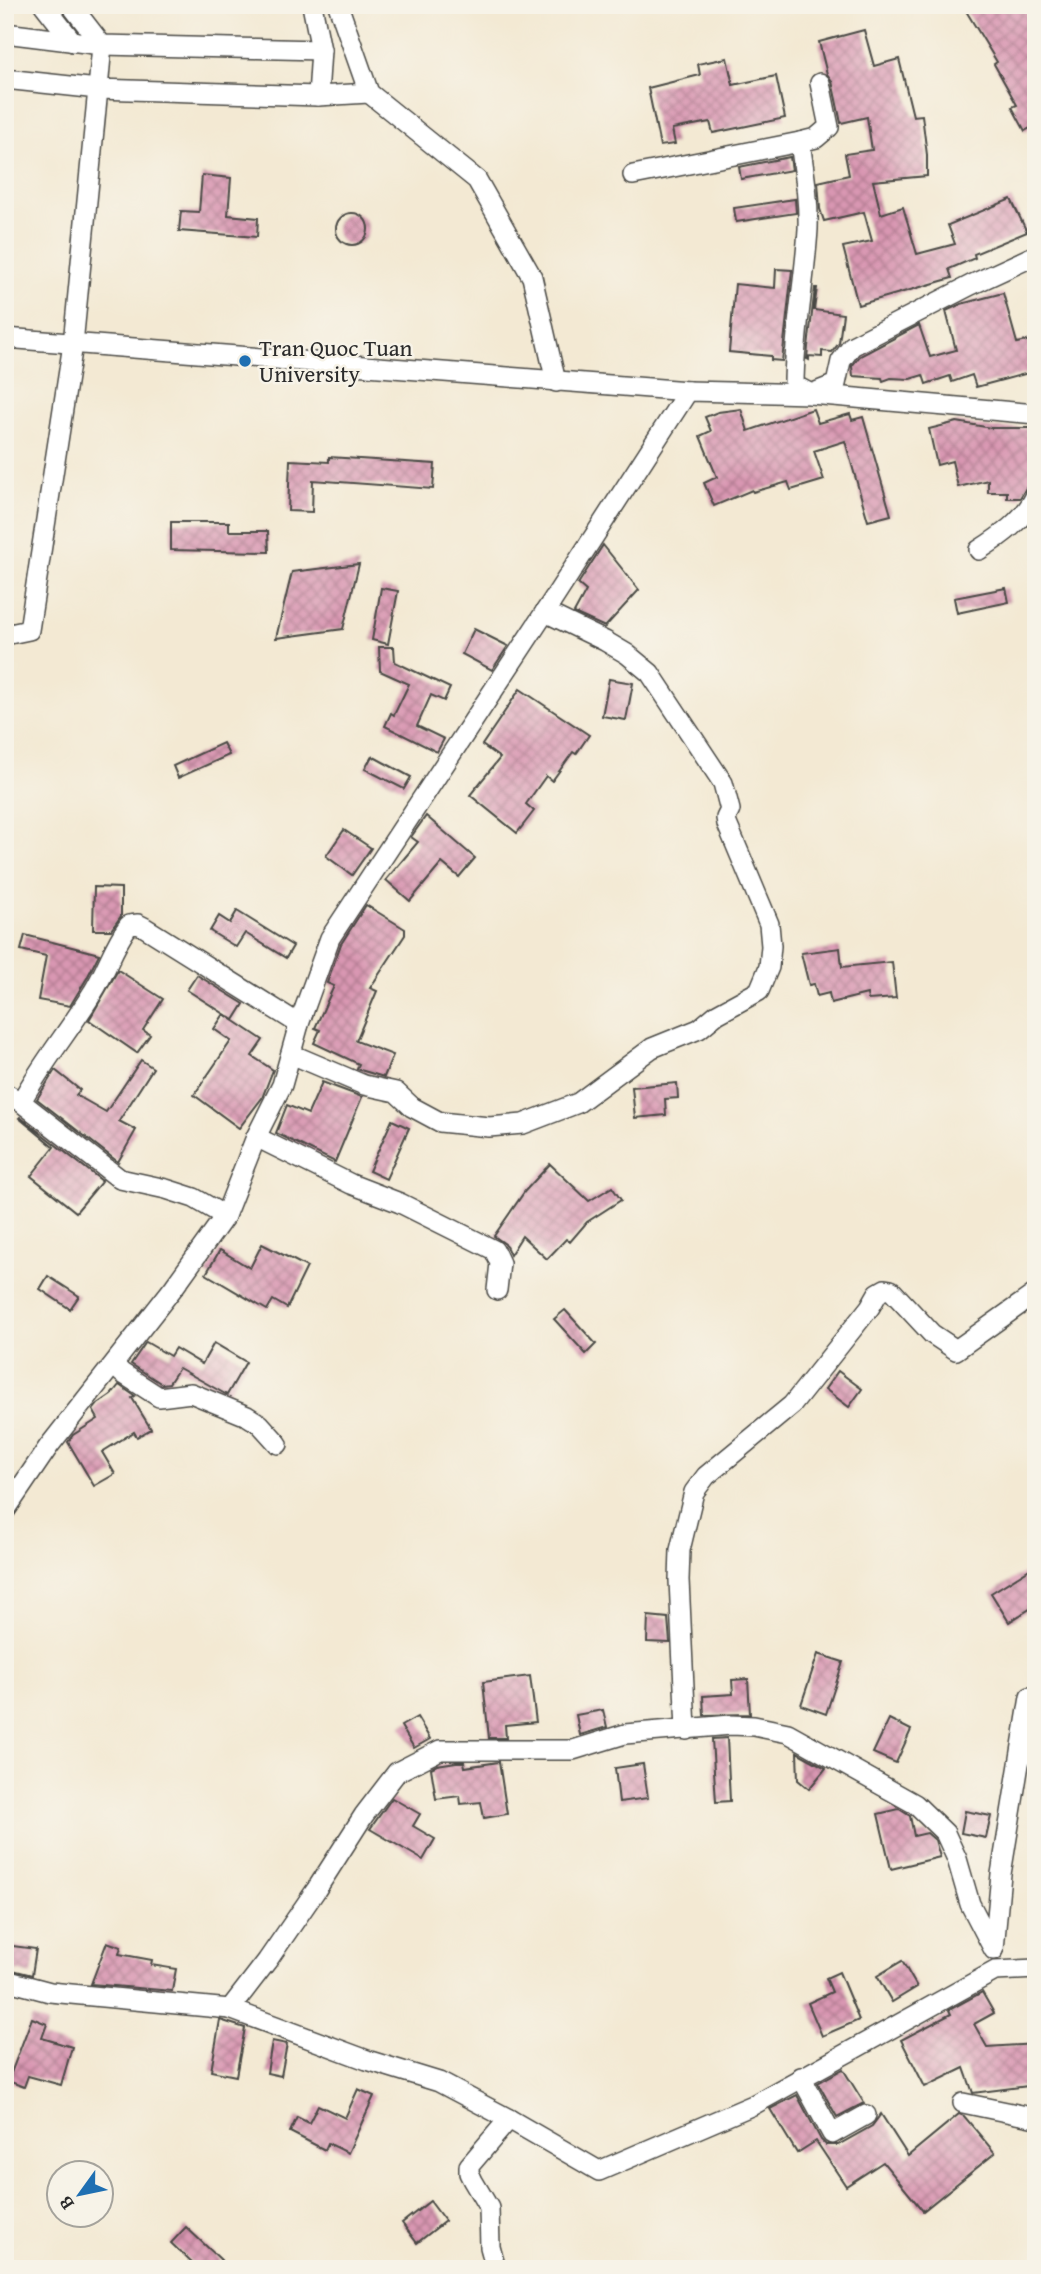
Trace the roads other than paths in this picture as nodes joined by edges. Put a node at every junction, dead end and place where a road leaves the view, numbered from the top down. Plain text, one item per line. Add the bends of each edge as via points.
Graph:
1 (44, 5) edge
2 (71, 5) edge
3 (312, 5) edge
4 (338, 5) edge
5 (5, 33) edge
6 (73, 42) junction
7 (102, 45) junction
8 (321, 50) junction
9 (5, 79) edge
10 (820, 83) dead end
11 (98, 89) junction
12 (369, 93) junction
13 (318, 96) junction
14 (800, 142) junction
15 (633, 175) dead end
16 (1036, 255) edge
17 (5, 338) edge
18 (73, 344) junction
19 (556, 382) junction
20 (688, 391) junction
21 (811, 394) junction
22 (1036, 414) edge
23 (1036, 495) edge
24 (979, 550) dead end
25 (545, 612) junction
26 (5, 635) edge
27 (299, 1024) junction
28 (291, 1054) junction
29 (13, 1098) edge
30 (256, 1138) junction
31 (225, 1216) junction
32 (496, 1290) dead end
33 (1036, 1293) edge
34 (114, 1365) junction
35 (278, 1444) dead end
36 (5, 1511) edge
37 (1030, 1697) dead end
38 (686, 1730) junction
39 (994, 1950) junction
40 (1036, 1969) edge
41 (995, 1970) junction
42 (5, 1980) edge
43 (230, 2009) junction
44 (801, 2077) junction
45 (963, 2103) dead end
46 (866, 2115) dead end
47 (1036, 2118) edge
48 (509, 2119) junction
49 (496, 2269) edge

1 - 6 street
2 - 7 street
3 - 8 street
4 - 12 street
5 - 6 street
6 - 7 street
7 - 8 street
7 - 11 street
8 - 13 street
9 - 11 street
10 - 14 street via 829,127 816,138
11 - 13 street
11 - 18 street
12 - 13 street
12 - 19 street via 477,180 532,277
14 - 15 street
14 - 21 street via 808,229 794,386
16 - 21 street via 852,346 841,361 836,384
17 - 18 street
18 - 19 street
18 - 26 street via 29,630
19 - 20 street
20 - 21 street
20 - 25 street
21 - 22 street
23 - 24 street via 1004,534
25 - 27 street via 330,937
25 - 28 street via 605,641 650,673 723,783 730,810 727,824 769,924 769,967 759,991 699,1029 652,1048 578,1103 523,1124 489,1127 440,1122 396,1092 364,1085
27 - 28 street
27 - 29 street via 144,927 129,925 60,1043
28 - 30 street via 282,1085
29 - 31 street via 120,1179 194,1198
30 - 31 street
30 - 32 street via 494,1250 500,1263
31 - 34 street
33 - 38 street via 956,1350 932,1334 885,1289 792,1405 706,1476 694,1492 680,1550
34 - 35 street via 159,1397 191,1394 247,1416
34 - 36 street via 49,1446
37 - 39 street via 1000,1874
38 - 39 street via 731,1725 788,1733 915,1804 945,1833 970,1904
38 - 43 street via 625,1734 573,1750 440,1750 397,1772
39 - 41 street
40 - 41 street
41 - 44 street
42 - 43 street via 50,1992
43 - 48 street via 439,2082
44 - 46 street via 827,2137
44 - 48 street via 753,2105 599,2171
45 - 47 street
48 - 49 street via 469,2166 489,2208

